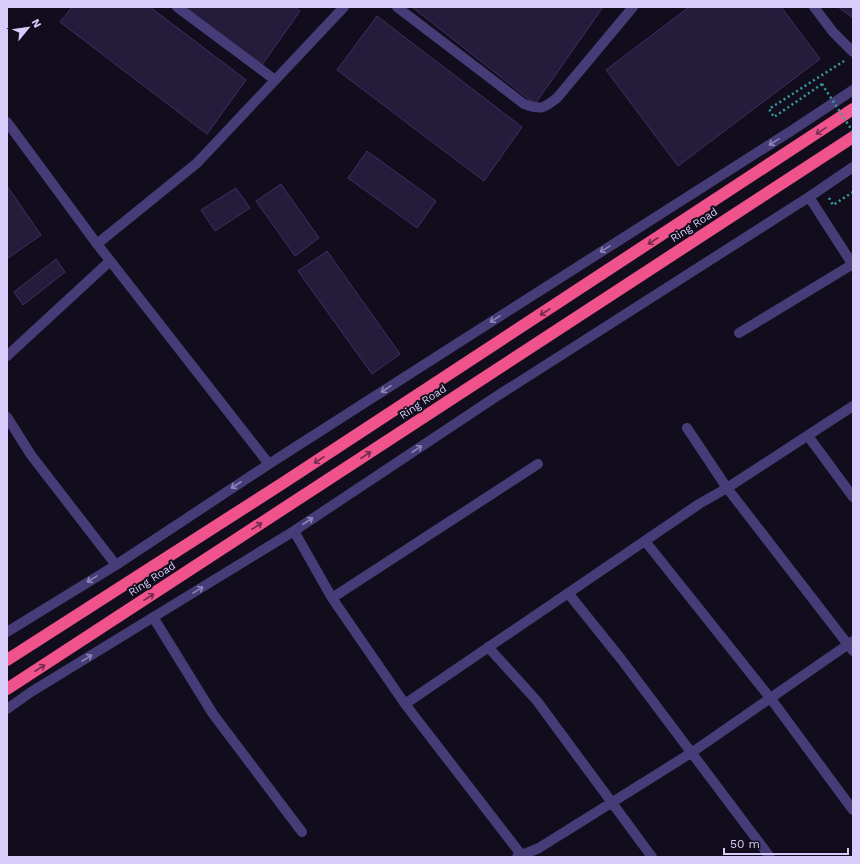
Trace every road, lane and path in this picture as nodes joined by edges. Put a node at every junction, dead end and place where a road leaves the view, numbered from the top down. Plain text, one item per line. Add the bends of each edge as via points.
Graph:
1 (177, 7) edge
2 (397, 7) edge
3 (633, 7) edge
4 (814, 7) edge
5 (341, 8) edge
6 (850, 55) edge
7 (275, 80) junction
8 (853, 90) edge
9 (853, 109) edge
10 (7, 122) edge
11 (853, 132) edge
12 (853, 137) edge
13 (853, 166) edge
14 (853, 192) edge
15 (808, 197) junction
16 (833, 205) dead end
17 (97, 244) junction
18 (110, 261) junction
19 (853, 264) edge
20 (739, 334) dead end
21 (7, 356) edge
22 (853, 406) edge
23 (7, 417) edge
24 (687, 428) dead end
25 (808, 436) junction
26 (269, 464) junction
27 (538, 464) dead end
28 (727, 488) junction
29 (853, 497) edge
30 (294, 531) junction
31 (645, 541) junction
32 (116, 565) junction
33 (568, 593) junction
34 (332, 598) junction
35 (153, 617) junction
36 (7, 632) edge
37 (851, 645) edge
38 (488, 647) junction
39 (7, 660) edge
40 (7, 689) edge
41 (771, 699) junction
42 (405, 704) junction
43 (7, 709) edge
44 (690, 753) junction
45 (612, 802) junction
46 (853, 810) edge
47 (302, 832) dead end
48 (521, 856) edge
49 (652, 857) edge
50 (770, 857) edge

1 - 7 street
2 - 3 street via 524,104 537,109 557,98
4 - 6 street
5 - 7 street
6 - 11 path, bridge via 769,109 774,117 822,84
7 - 17 street via 197,163
8 -> 26 street
9 -> 39 highway, Ring Road via 289,479
10 - 17 street
40 -> 12 highway, Ring Road
13 - 15 street
14 - 16 path
15 - 19 street
30 -> 15 street via 494,398
17 - 18 street
18 - 21 street
18 - 26 street
19 - 20 street
22 - 25 street
23 - 32 street via 31,455
24 - 28 street
25 - 28 street
25 - 29 street
26 -> 32 street
27 - 34 street
28 - 31 street
28 - 37 street
30 - 34 street
35 -> 30 street
31 - 33 street
31 - 41 street
32 -> 36 street
33 - 38 street
33 - 44 street via 621,659
34 - 42 street
43 -> 35 street
35 - 47 street via 213,714
37 - 41 street
38 - 42 street
38 - 45 street via 537,701
41 - 44 street
41 - 46 street
42 - 48 street
44 - 45 street
44 - 50 street
45 - 48 street via 539,848
45 - 49 street

